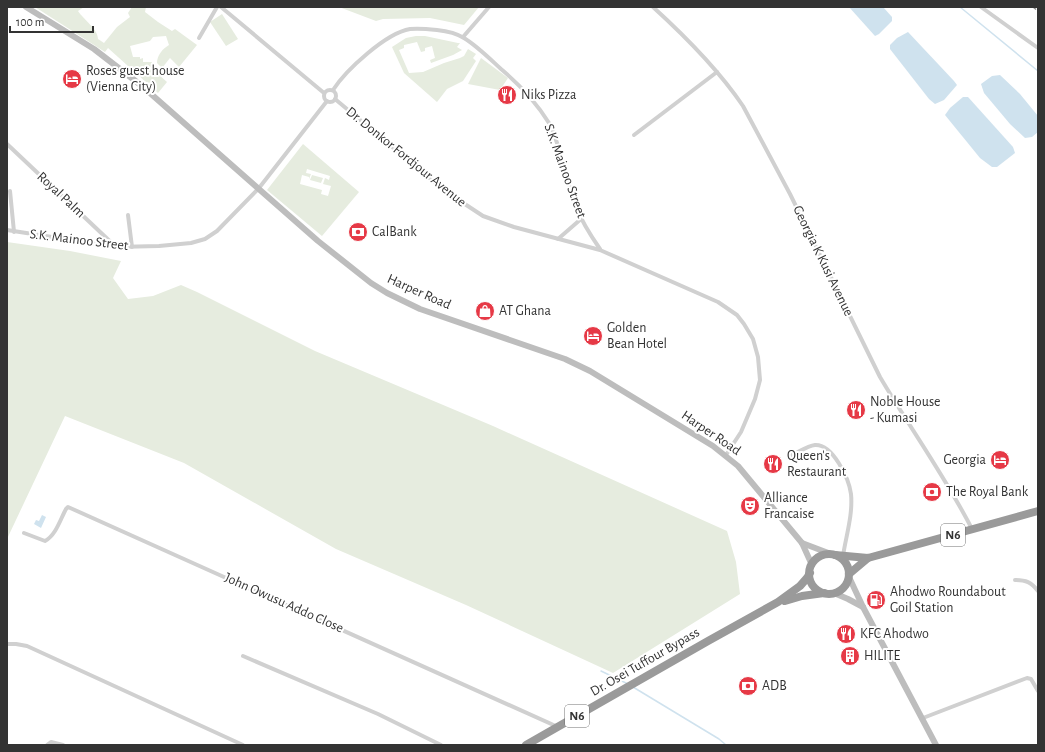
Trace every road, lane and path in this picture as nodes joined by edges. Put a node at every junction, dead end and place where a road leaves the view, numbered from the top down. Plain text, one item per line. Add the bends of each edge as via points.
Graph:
1 (26, 7) edge
2 (217, 7) edge
3 (221, 7) edge
4 (489, 7) edge
5 (653, 7) edge
6 (981, 7) edge
7 (463, 37) junction
8 (199, 38) dead end
9 (1038, 48) edge
10 (717, 72) junction
11 (333, 90) junction
12 (324, 93) junction
13 (335, 100) junction
14 (327, 101) junction
15 (634, 135) dead end
16 (7, 144) edge
17 (258, 188) junction
18 (10, 191) dead end
19 (128, 215) dead end
20 (582, 219) junction
21 (7, 230) edge
22 (14, 232) junction
23 (558, 239) junction
24 (116, 247) junction
25 (132, 247) junction
26 (600, 250) junction
27 (726, 455) junction
28 (792, 455) dead end
29 (1038, 511) edge
30 (972, 529) junction
31 (24, 533) dead end
32 (802, 543) junction
33 (837, 555) junction
34 (868, 558) junction
35 (811, 569) junction
36 (849, 575) junction
37 (1015, 580) dead end
38 (1038, 591) edge
39 (825, 593) junction
40 (834, 593) junction
41 (778, 602) junction
42 (863, 607) junction
43 (7, 644) edge
44 (243, 656) dead end
45 (1038, 691) edge
46 (923, 718) junction
47 (558, 727) junction
48 (47, 745) edge
49 (63, 745) edge
50 (243, 745) edge
51 (441, 745) edge
52 (526, 745) edge
53 (936, 745) edge

1 - 17 main road, Harper Road via 94,49 142,86
2 - 8 street
3 - 12 street
4 - 7 street
5 - 10 street, Georgia K Kusi Avenue
6 - 9 street
7 - 11 street, S.K. Mainoo Street via 422,28 396,34 353,66
7 - 20 street, S.K. Mainoo Street via 521,86 535,102 550,125 574,202
10 - 15 street
10 - 30 street, Georgia K Kusi Avenue via 750,117 880,377 945,480
11 - 12 street
11 - 13 street via 336,93
12 - 14 street
13 - 14 street
13 - 23 street, Dr. Donkor Fordjour Avenue via 445,191 471,209 514,227
14 - 17 street, S.K. Mainoo Street
16 - 24 street, Royal Palm
17 - 25 street, S.K. Mainoo Street via 217,231 205,239 160,246
17 - 27 main road, Harper Road via 318,241 387,293 420,309 565,359
18 - 22 street
19 - 25 street
20 - 23 street
20 - 26 street, S.K. Mainoo Street
21 - 22 street, S.K. Mainoo Street
22 - 24 street, S.K. Mainoo Street
23 - 26 street, Dr. Donkor Fordjour Avenue
24 - 25 street, S.K. Mainoo Street
26 - 27 street, Dr. Donkor Fordjour Avenue via 718,302 737,315 744,324 756,348 760,380 755,399
27 - 32 main road, Harper Road
28 - 33 street via 807,447 821,446 834,455 847,479 851,494 851,512
29 - 30 highway, N6
30 - 34 highway, N6
31 - 47 street, John Owusu Addo Close via 45,541 52,536 68,507
32 - 33 main road, Harper Road
32 - 35 main road, Harper Road
33 - 34 highway, N6
33 - 35 highway, N6 via 820,556
33 - 36 highway via 847,564
34 - 36 highway, N6
35 - 39 highway via 811,582
35 - 41 highway, Dr. Osei Tuffour Bypass / N6 via 800,586
36 - 40 highway, N6 via 844,587
36 - 42 main road
37 - 38 street via 1030,582
39 - 40 highway, N6
39 - 41 highway, Dr. Osei Tuffour Bypass / N6
40 - 42 main road
41 - 47 highway, Dr. Osei Tuffour Bypass / N6
42 - 46 main road
43 - 50 street via 27,646
44 - 51 street via 378,714
45 - 46 street via 1031,679 1027,678
46 - 53 main road
47 - 52 highway, Dr. Osei Tuffour Bypass / N6
48 - 49 street via 51,742

